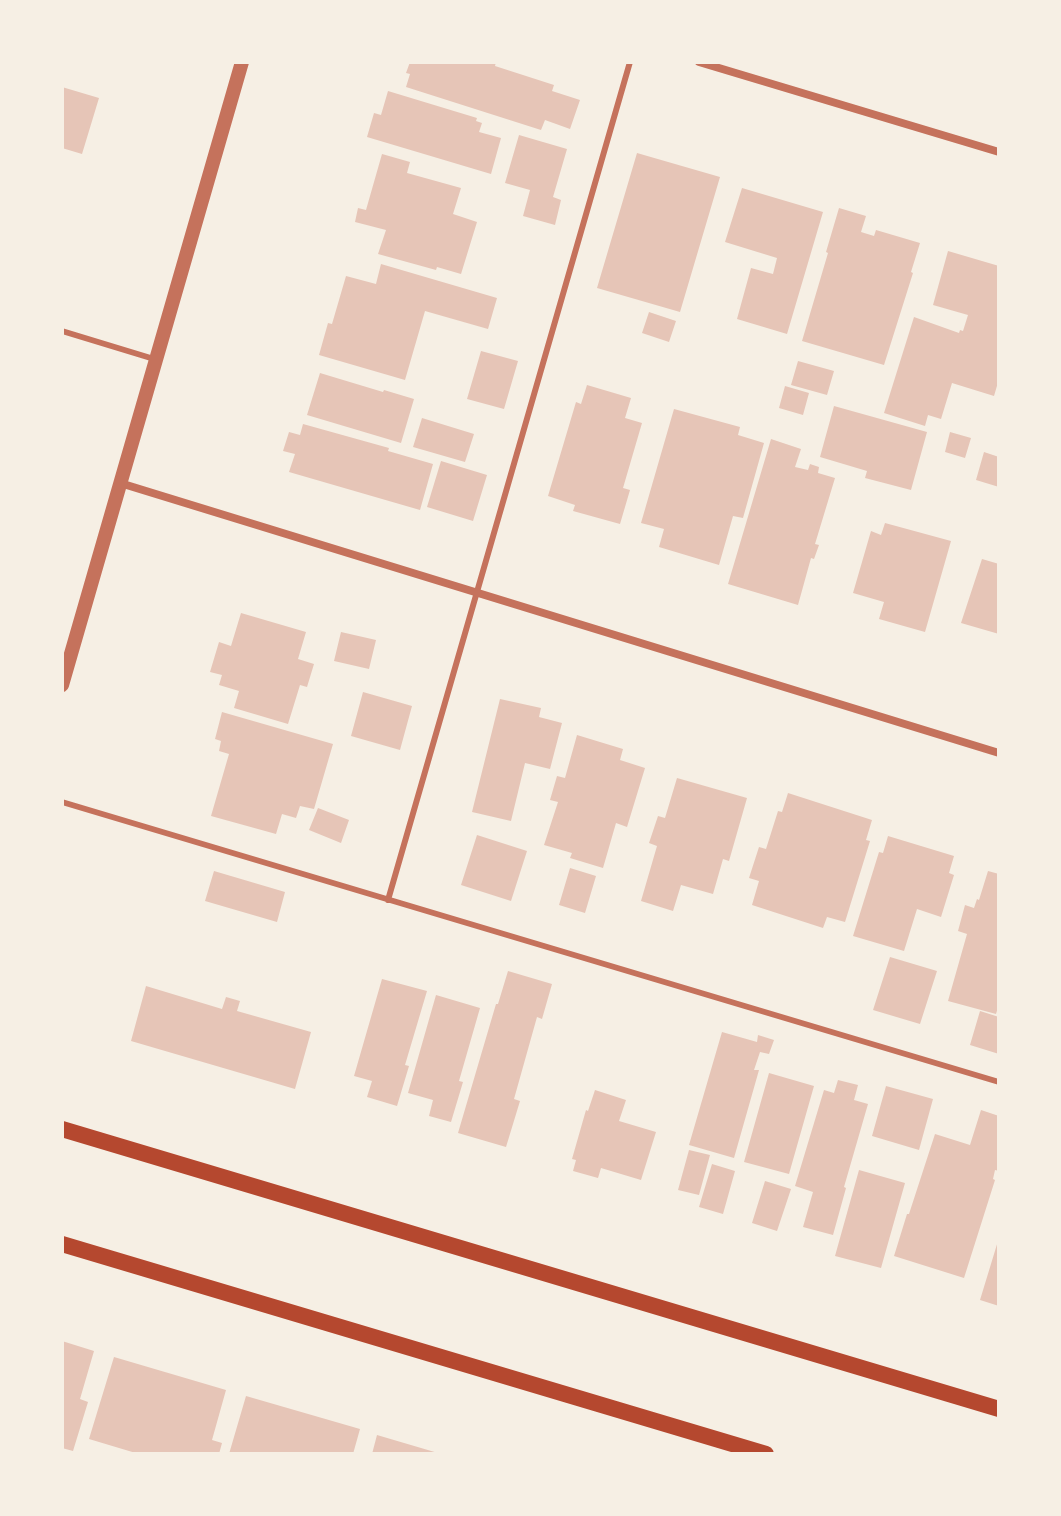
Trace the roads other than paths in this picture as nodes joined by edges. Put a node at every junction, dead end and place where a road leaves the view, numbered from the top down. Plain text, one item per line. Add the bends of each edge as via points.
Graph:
1 (242, 62) edge
2 (630, 62) edge
3 (699, 62) edge
4 (999, 152) edge
5 (62, 331) edge
6 (156, 359) junction
7 (120, 483) junction
8 (477, 593) junction
9 (62, 685) edge
10 (999, 753) edge
11 (62, 802) edge
12 (388, 900) junction
13 (999, 1082) edge
14 (62, 1129) edge
15 (62, 1244) edge
16 (999, 1409) edge
17 (766, 1454) edge

1 - 6 street
2 - 8 lane
3 - 4 street
5 - 6 lane
6 - 7 street
7 - 8 street
7 - 9 street
8 - 10 street
8 - 12 lane
11 - 12 lane
12 - 13 lane
14 - 16 main road
15 - 17 main road

